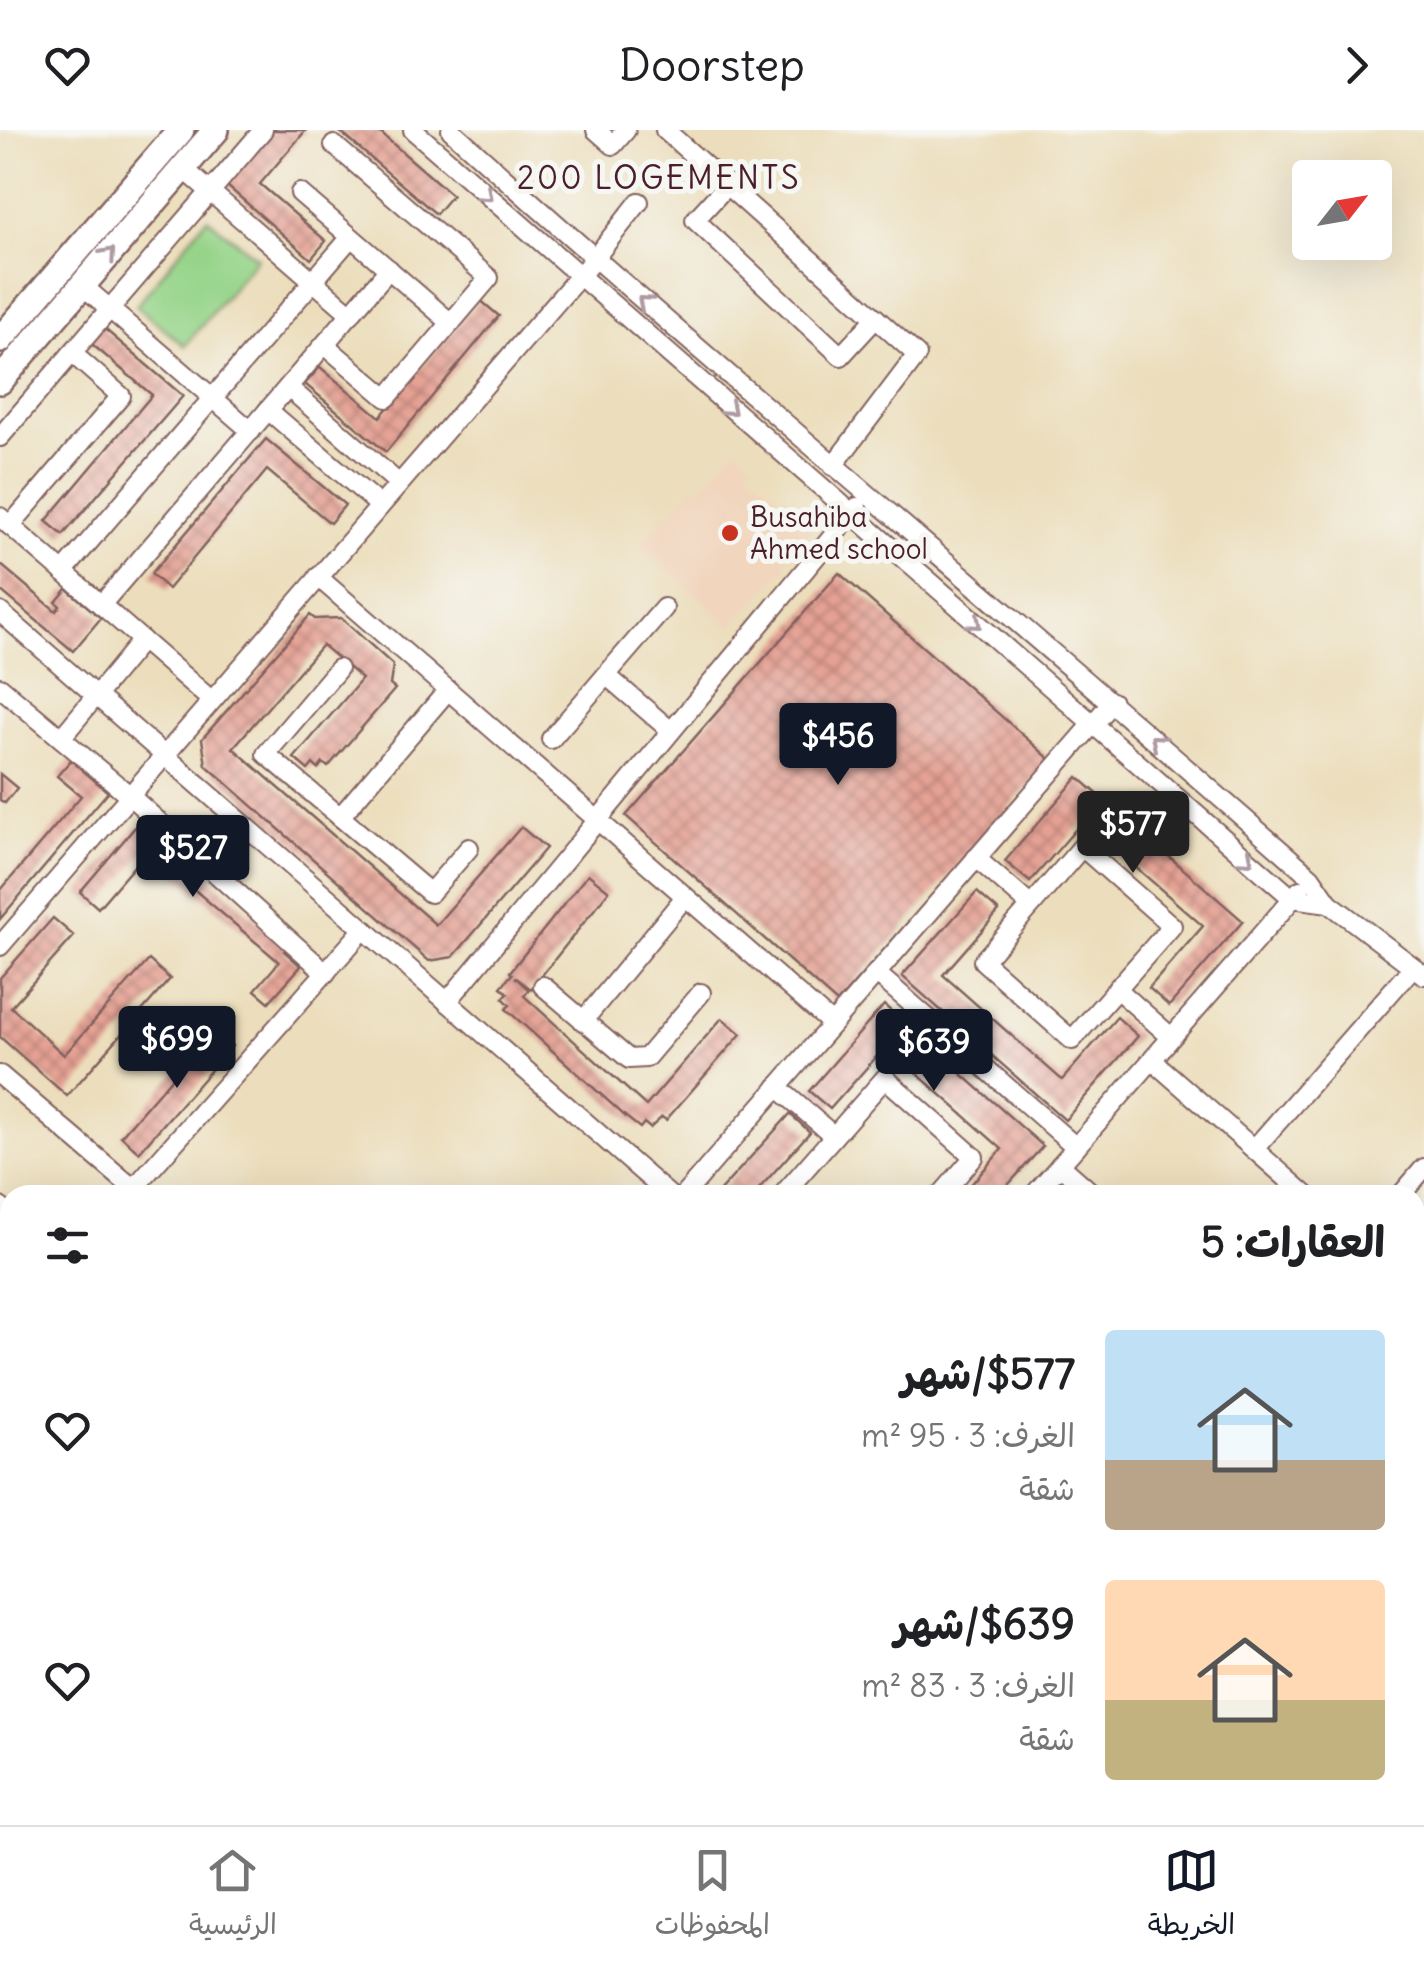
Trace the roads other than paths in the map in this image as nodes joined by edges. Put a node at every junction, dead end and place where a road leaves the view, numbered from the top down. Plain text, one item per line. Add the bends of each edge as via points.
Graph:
1 (180, 130) edge
2 (216, 130) edge
3 (263, 130) edge
4 (413, 130) edge
5 (451, 130) edge
6 (596, 130) edge
7 (626, 130) edge
8 (664, 130) edge
9 (334, 145) dead end
10 (183, 168) junction
11 (727, 186) junction
12 (210, 192) junction
13 (300, 193) dead end
14 (639, 202) dead end
15 (351, 236) junction
16 (594, 259) junction
17 (390, 270) junction
18 (577, 275) junction
19 (313, 281) junction
20 (82, 285) junction
21 (110, 309) junction
22 (351, 314) junction
23 (876, 318) junction
24 (451, 323) junction
25 (0, 340) edge
26 (324, 345) junction
27 (72, 353) junction
28 (0, 380) edge
29 (288, 388) junction
30 (212, 398) junction
31 (268, 410) junction
32 (250, 431) junction
33 (0, 437) edge
34 (833, 466) junction
35 (398, 483) junction
36 (867, 495) junction
37 (379, 505) junction
38 (850, 515) junction
39 (5, 521) edge
40 (63, 572) junction
41 (318, 576) junction
42 (101, 604) junction
43 (664, 608) dead end
44 (0, 612) edge
45 (142, 640) junction
46 (338, 669) dead end
47 (606, 676) junction
48 (0, 686) edge
49 (448, 690) junction
50 (96, 696) junction
51 (211, 700) junction
52 (1112, 702) junction
53 (1092, 725) junction
54 (671, 731) junction
55 (61, 738) junction
56 (551, 739) dead end
57 (165, 756) junction
58 (129, 796) junction
59 (340, 817) junction
60 (597, 820) junction
61 (469, 848) dead end
62 (976, 858) junction
63 (1311, 877) junction
64 (685, 896) junction
65 (1292, 898) junction
66 (1329, 904) junction
67 (1031, 906) junction
68 (364, 930) junction
69 (0, 946) edge
70 (1419, 971) edge
71 (326, 973) junction
72 (876, 973) junction
73 (543, 986) dead end
74 (1117, 989) junction
75 (701, 993) dead end
76 (447, 1002) junction
77 (583, 1021) junction
78 (832, 1024) junction
79 (1171, 1037) junction
80 (1152, 1060) junction
81 (0, 1076) edge
82 (777, 1087) junction
83 (834, 1136) junction
84 (1076, 1147) junction
85 (1254, 1150) junction
86 (1060, 1165) junction
87 (125, 1185) edge
88 (141, 1185) edge
89 (657, 1185) edge
90 (693, 1185) edge
91 (792, 1185) edge
92 (950, 1185) edge
93 (1043, 1185) edge
94 (1083, 1185) edge
95 (1294, 1185) edge

1 - 25 main road
2 - 10 main road
3 - 12 street
4 -> 18 street
5 - 16 street
6 - 7 street via 613,144
8 - 11 street
9 - 24 street via 489,278
10 - 12 street
20 -> 10 main road
11 - 23 street
11 - 23 street via 695,220 841,356
12 - 19 street
12 - 21 street
13 - 15 street
14 - 16 street
15 - 17 street
15 - 19 street
16 - 18 street
34 -> 16 street
17 - 22 street
17 - 24 street
18 - 35 street
18 -> 38 street
19 - 22 street
19 - 30 street
20 - 21 street
20 - 28 main road
21 - 27 street
21 - 30 street
22 - 26 street
23 - 34 street via 918,354
24 - 26 street via 386,398
26 - 29 street
27 - 33 street
27 - 39 street via 121,396
29 - 31 street
29 - 35 street
30 - 32 street
30 - 40 street
31 - 32 street
31 - 37 street
32 - 42 street
34 - 36 street
35 - 37 street
36 - 38 street
36 - 52 street
37 - 41 street
38 -> 53 street
38 - 54 street
39 - 40 street
40 - 42 street
41 - 49 street
41 - 51 street
42 - 45 street
43 - 47 street
44 - 50 street
45 - 50 street
45 - 51 street
46 - 59 street via 266,754
47 - 54 street
47 - 56 street
48 - 55 street
49 - 59 street
49 - 60 street
50 - 55 street
50 - 57 street
51 - 57 street
52 - 53 street
63 -> 52 street
53 - 62 street
53 -> 65 street
54 - 60 street
55 - 58 street
57 - 58 street
57 - 68 street
58 - 69 street
58 - 71 street
59 - 61 street via 430,893
60 - 64 street
60 - 76 street
62 - 67 street
62 - 72 street
63 - 65 street
63 - 66 street
64 - 77 street
64 - 78 street
65 - 66 street
65 - 79 street
66 - 70 street
67 - 74 street via 982,962 1072,1040
67 - 74 street via 1082,848 1172,926
68 - 71 street
68 - 76 street
70 - 85 street
71 - 88 street
72 - 78 street
72 - 84 street
73 - 77 street
74 - 79 street
75 - 77 street via 646,1058 629,1059
76 - 89 street
78 - 82 street
79 - 80 street
80 - 84 street
80 - 85 street
81 - 87 street
82 - 83 street
82 - 90 street
83 - 91 street
83 - 92 street via 884,1078 974,1157
84 - 86 street
85 - 95 street
86 - 93 street
86 - 94 street

